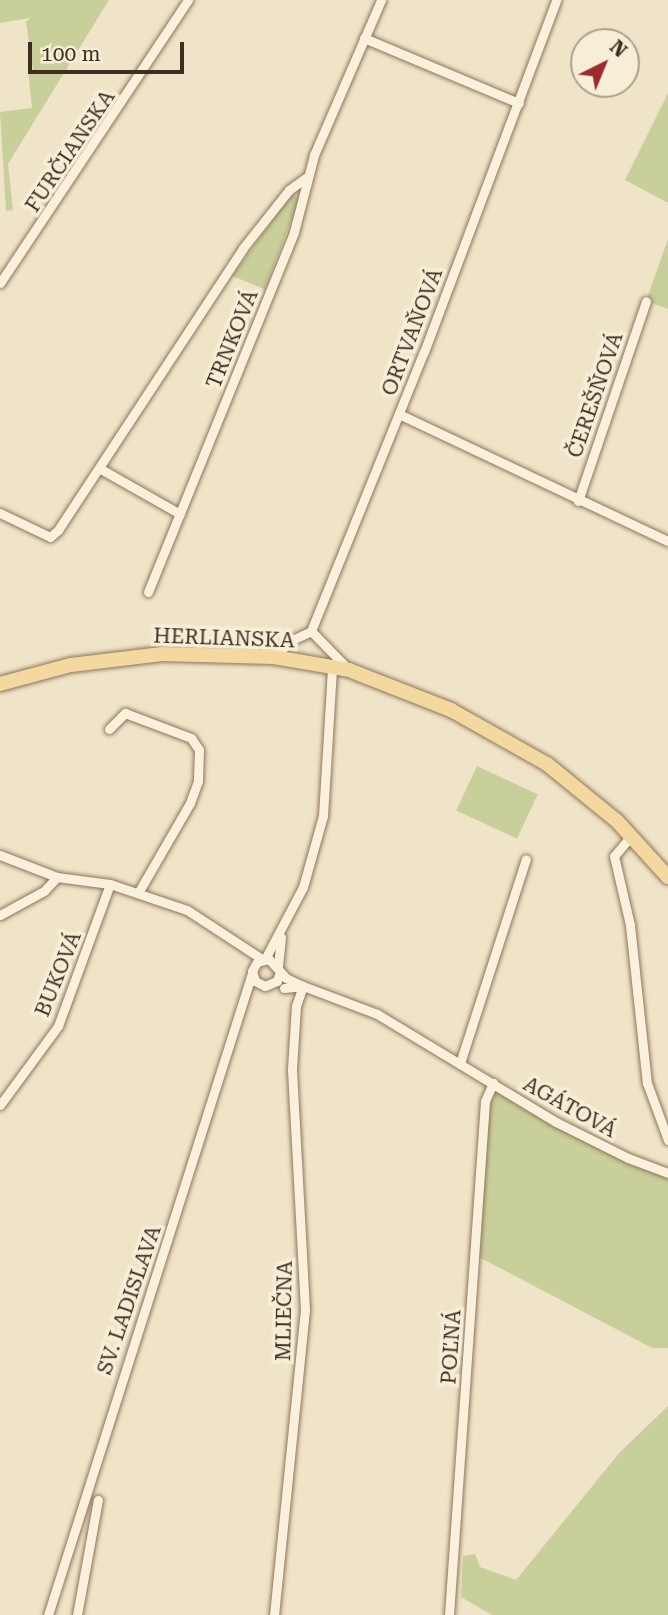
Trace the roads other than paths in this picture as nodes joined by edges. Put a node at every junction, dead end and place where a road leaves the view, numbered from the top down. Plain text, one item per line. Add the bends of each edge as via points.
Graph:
1 (188, 0) edge
2 (381, 0) edge
3 (556, 0) edge
4 (364, 38) junction
5 (519, 103) junction
6 (308, 176) junction
7 (0, 283) edge
8 (646, 301) dead end
9 (398, 414) junction
10 (99, 468) junction
11 (578, 501) junction
12 (0, 513) edge
13 (180, 514) junction
14 (668, 541) edge
15 (148, 592) dead end
16 (311, 631) junction
17 (274, 657) junction
18 (332, 667) junction
19 (349, 670) junction
20 (0, 684) edge
21 (109, 729) dead end
22 (631, 836) junction
23 (0, 855) edge
24 (526, 859) dead end
25 (57, 877) junction
26 (668, 877) edge
27 (110, 884) junction
28 (138, 892) junction
29 (0, 915) edge
30 (281, 935) junction
31 (248, 953) junction
32 (264, 959) junction
33 (279, 969) junction
34 (252, 970) junction
35 (265, 985) junction
36 (303, 985) junction
37 (284, 988) junction
38 (243, 997) junction
39 (296, 1006) junction
40 (460, 1063) junction
41 (493, 1083) junction
42 (0, 1105) edge
43 (668, 1140) edge
44 (668, 1173) edge
45 (98, 1500) dead end
46 (48, 1615) edge
47 (77, 1615) edge
48 (274, 1615) edge
49 (449, 1615) edge

1 - 7 street, FURČIANSKA
2 - 4 street, TRNKOVÁ
3 - 5 street, ORTVAŇOVÁ
4 - 5 street
4 - 6 street, TRNKOVÁ
5 - 9 street, ORTVAŇOVÁ
6 - 10 street, TRNKOVÁ via 289,190 243,248
6 - 13 street, TRNKOVÁ via 294,232
8 - 11 street, ČEREŠŇOVÁ
9 - 11 street
9 - 16 street, ORTVAŇOVÁ
10 - 12 street, TRNKOVÁ via 50,537
10 - 13 street
11 - 14 street
13 - 15 street, TRNKOVÁ
16 - 17 street via 290,641
16 - 19 street
17 - 18 main road, HERLIANSKA
17 - 20 main road, HERLIANSKA via 162,654 71,665
18 - 19 main road, HERLIANSKA
18 - 30 street via 323,816 303,887
19 - 22 main road, HERLIANSKA via 406,690 498,733 586,793
21 - 28 street via 125,713 191,738 199,750 198,781 190,803
22 - 26 main road, HERLIANSKA
22 - 43 street via 614,856 630,925 647,1083
23 - 25 street
24 - 40 street
25 - 27 street
25 - 29 street via 44,891
27 - 28 street
27 - 42 street, BUKOVÁ via 58,1026
28 - 31 street via 187,909
30 - 32 street
30 - 33 street
31 - 32 street, AGÁTOVÁ
31 - 34 street
32 - 33 street, AGÁTOVÁ
32 - 34 street
33 - 35 street
33 - 36 street, AGÁTOVÁ
34 - 35 street
34 - 38 street, SV. LADISLAVA
35 - 37 street
35 - 38 street
36 - 37 street
36 - 39 street, MLIEČNA
36 - 40 street, AGÁTOVÁ via 377,1014
37 - 39 street
38 - 46 street, SV. LADISLAVA
39 - 48 street, MLIEČNA via 292,1069 305,1310
40 - 41 street, AGÁTOVÁ
41 - 44 street, AGÁTOVÁ via 596,1143
41 - 49 street, POĽNÁ via 485,1101
45 - 47 street

